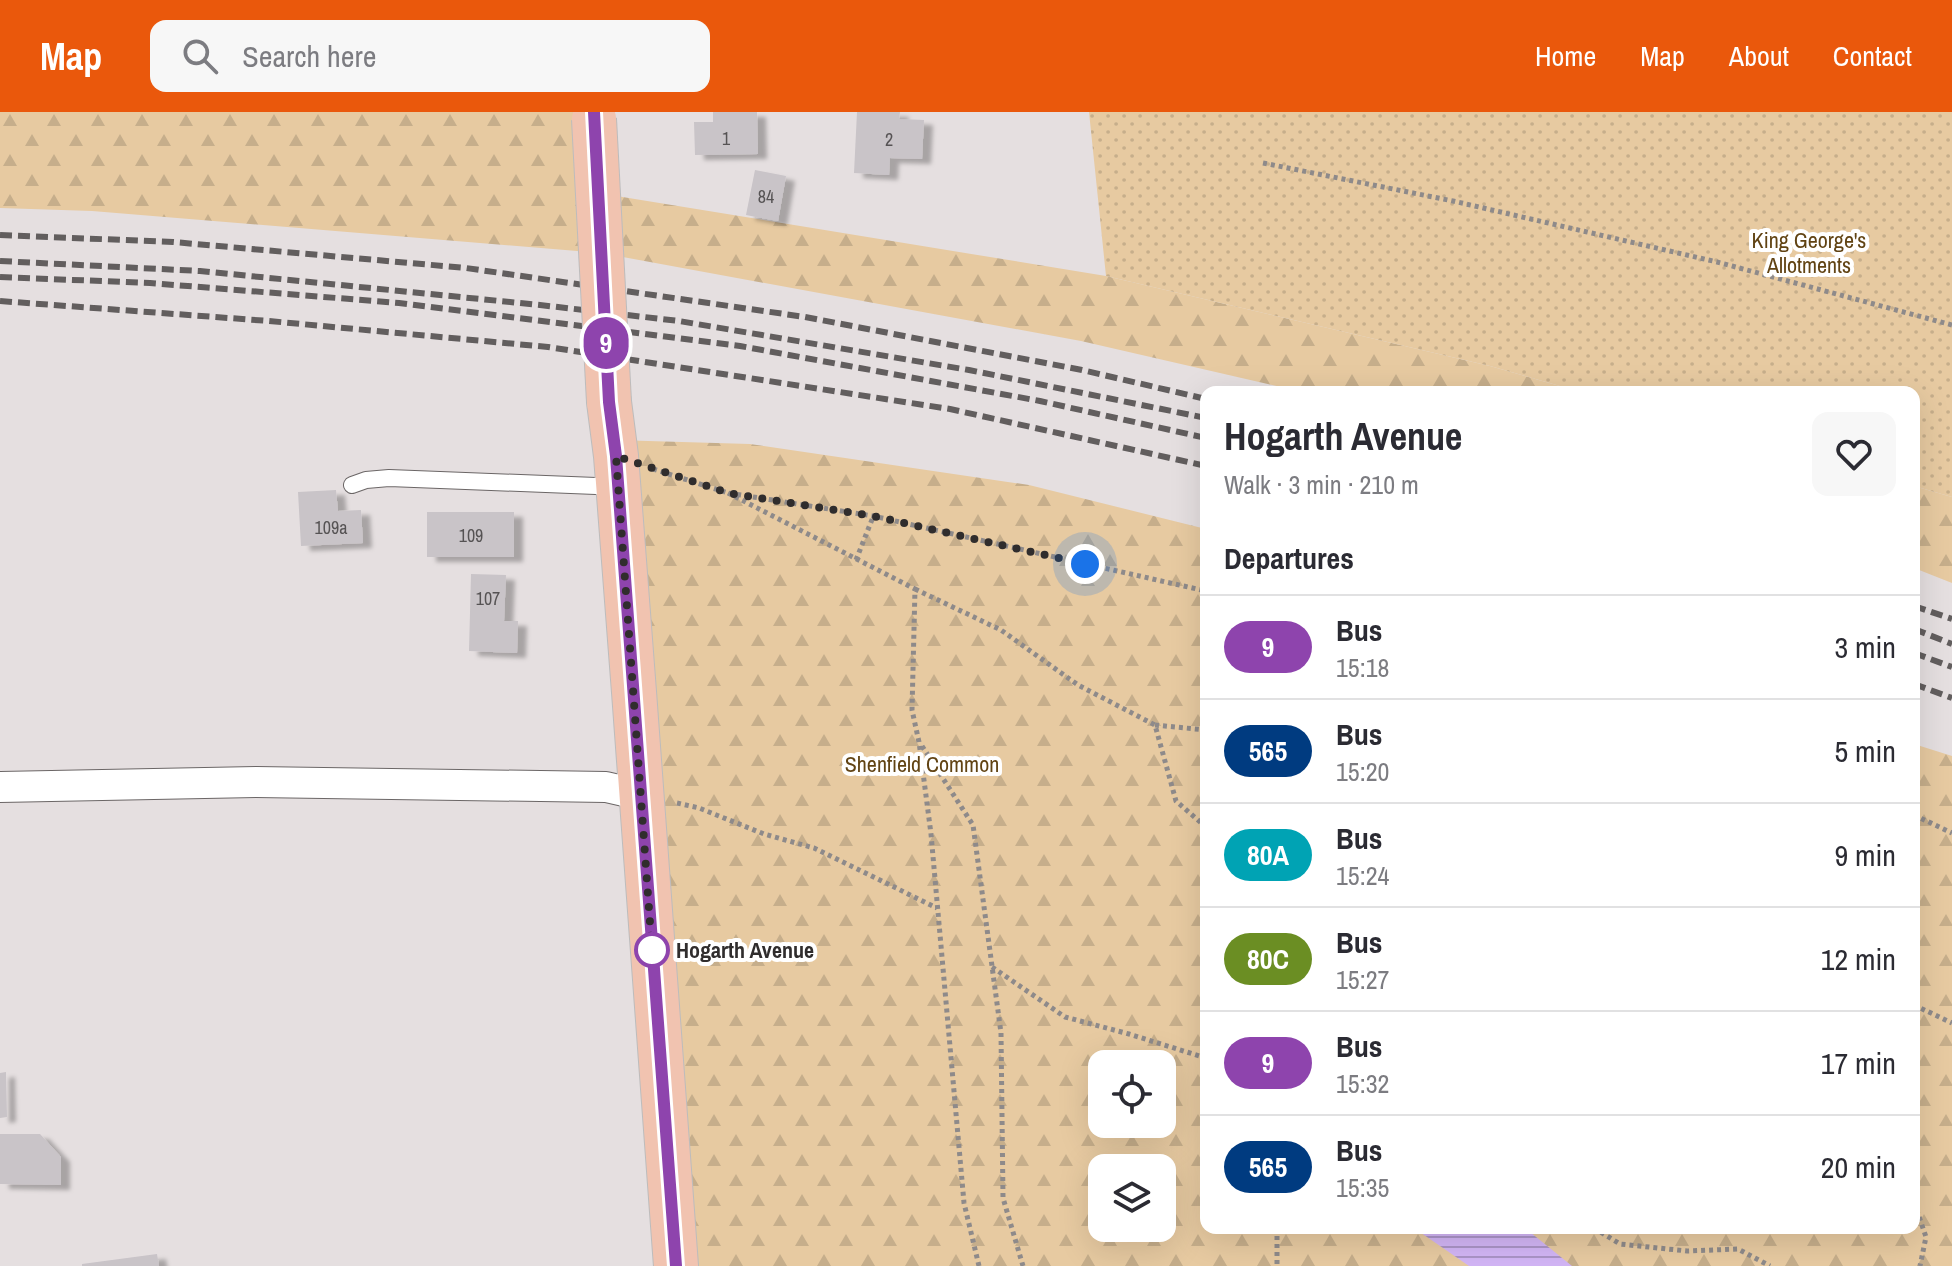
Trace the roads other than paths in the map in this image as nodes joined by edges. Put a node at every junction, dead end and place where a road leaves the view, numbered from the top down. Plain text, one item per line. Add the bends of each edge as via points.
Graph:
1 (594, 115) edge
2 (617, 474) junction
3 (352, 485) dead end
4 (0, 787) edge
5 (641, 795) junction
6 (676, 1266) edge

1 - 2 main road, bridge
2 - 3 lane via 596,486 389,478
2 - 5 main road
4 - 5 street via 431,784 606,787
5 - 6 main road

